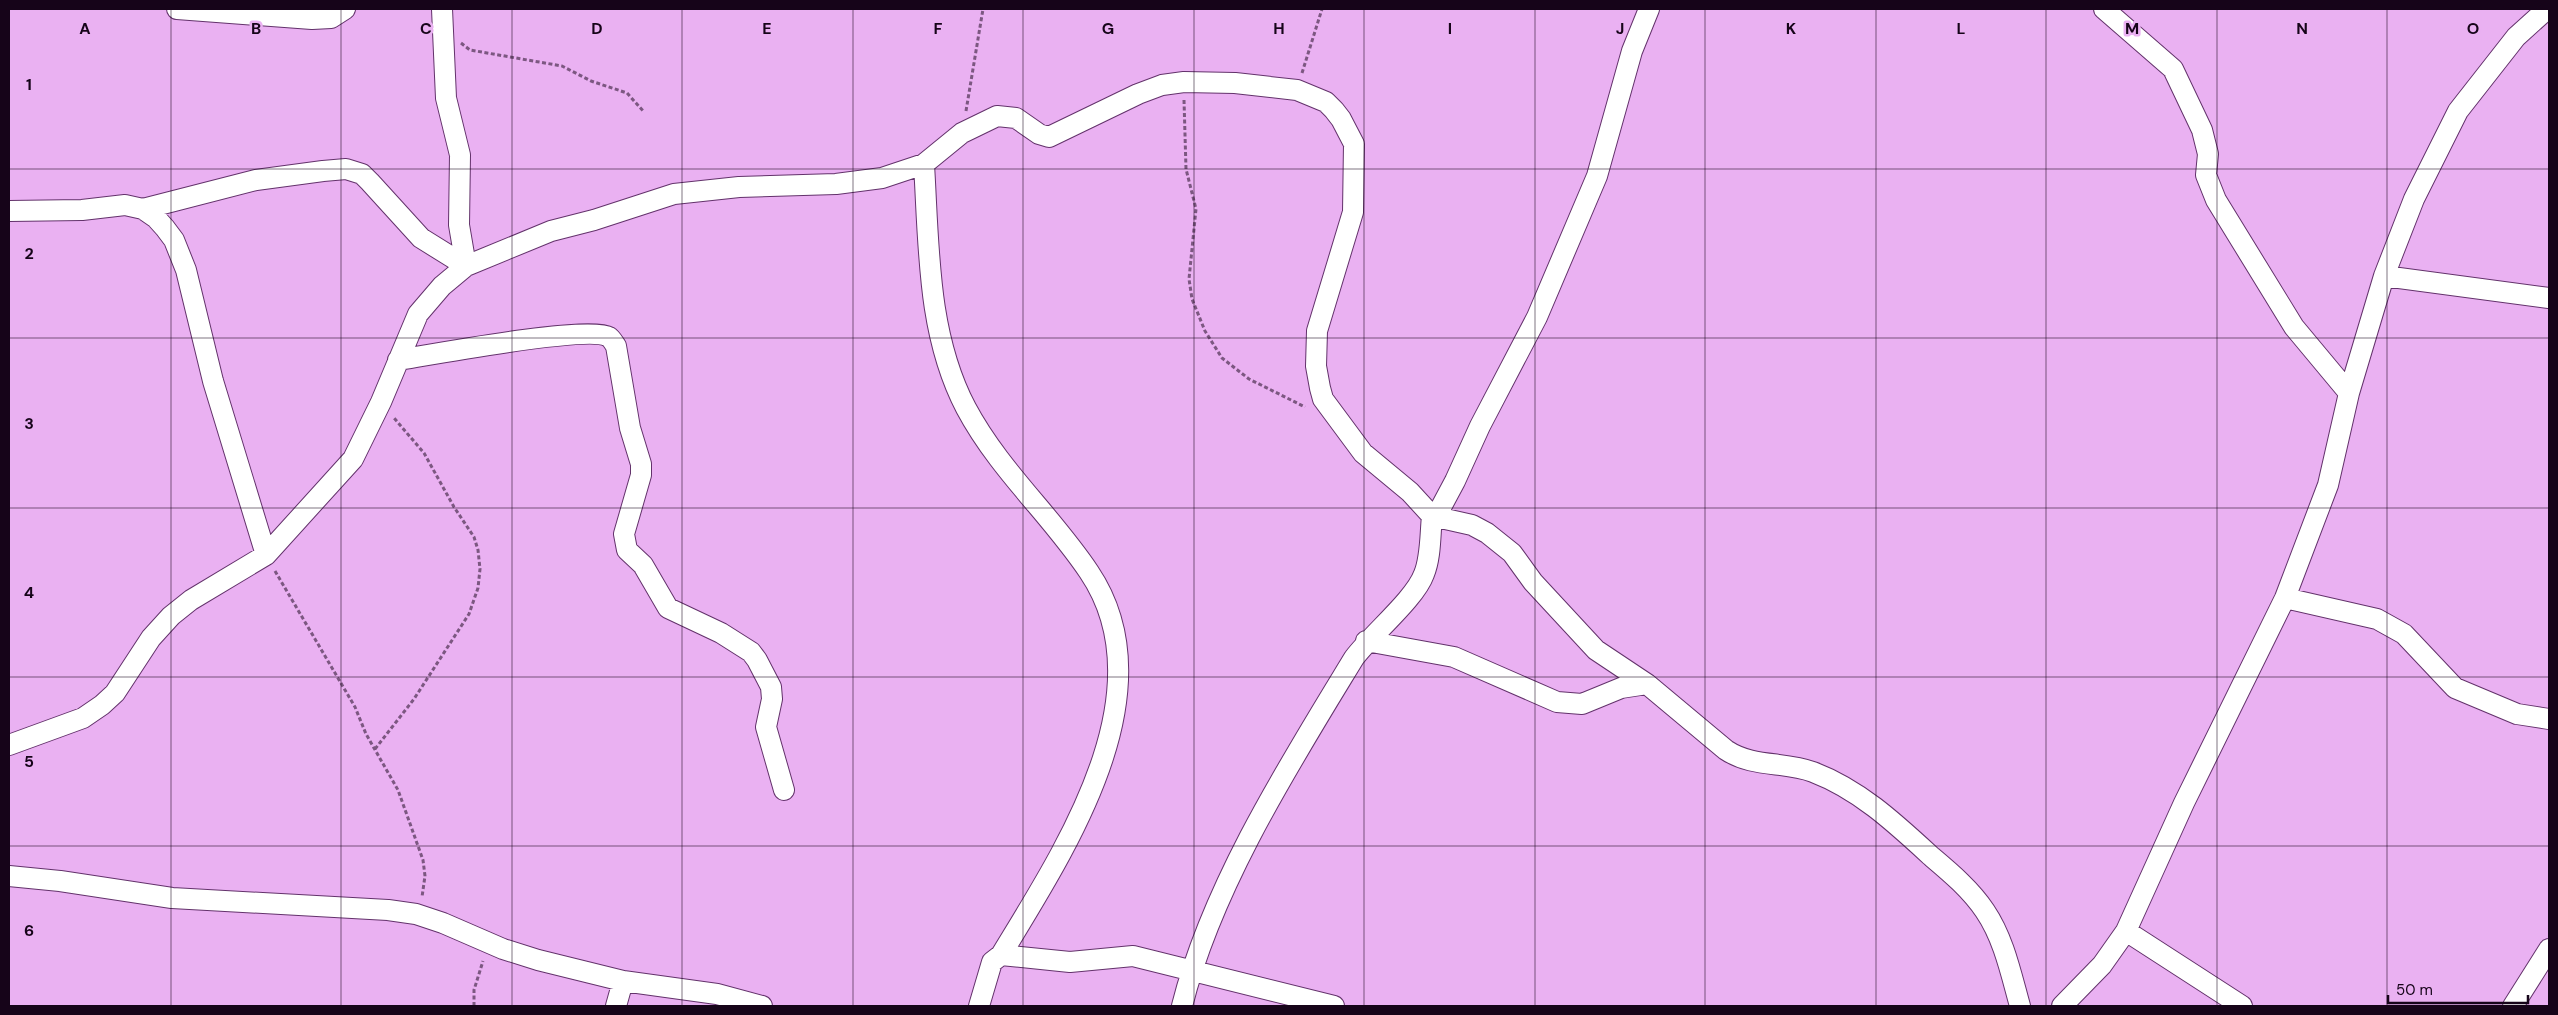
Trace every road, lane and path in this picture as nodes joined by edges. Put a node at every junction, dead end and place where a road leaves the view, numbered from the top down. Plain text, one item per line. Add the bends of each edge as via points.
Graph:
1 (177, 9) edge
2 (345, 9) edge
3 (983, 9) edge
4 (1322, 9) edge
5 (1649, 9) edge
6 (2104, 9) edge
7 (2547, 9) edge
8 (442, 16) edge
9 (1184, 82) junction
10 (1297, 90) junction
11 (644, 112) dead end
12 (962, 133) junction
13 (924, 164) junction
14 (143, 209) junction
15 (9, 211) edge
16 (466, 266) junction
17 (2384, 276) junction
18 (2549, 298) edge
19 (398, 360) junction
20 (2349, 393) junction
21 (381, 402) junction
22 (1310, 409) dead end
23 (1432, 516) junction
24 (266, 555) junction
25 (2285, 598) junction
26 (1366, 641) junction
27 (1647, 684) junction
28 (2549, 719) edge
29 (9, 746) edge
30 (375, 749) junction
31 (784, 790) dead end
32 (9, 876) edge
33 (416, 914) junction
34 (2126, 931) junction
35 (489, 943) junction
36 (2549, 949) edge
37 (1001, 955) junction
38 (1191, 970) junction
39 (623, 981) junction
40 (1326, 1005) edge
41 (474, 1006) edge
42 (616, 1006) edge
43 (762, 1006) edge
44 (979, 1006) edge
45 (1182, 1006) edge
46 (2020, 1006) edge
47 (2062, 1006) edge
48 (2242, 1006) edge
49 (2513, 1006) edge

1 - 2 street via 312,19 331,18
3 - 12 path
4 - 10 path
5 - 23 street via 1632,51 1597,176 1537,317 1455,481 1439,511
6 - 20 street via 2173,69 2202,130 2208,154 2206,175 2216,200 2294,327
7 - 17 street via 2516,38 2458,111 2414,199
8 - 11 path via 470,50 562,66 591,81 627,93
8 - 16 street via 446,98 460,156 458,225
9 - 10 street via 1235,83
9 - 12 street via 1162,85 1138,94 1049,137 1016,118 1006,116 985,120
9 - 22 path via 1186,169 1196,209 1189,279 1192,299 1205,331 1222,358 1249,379
10 - 23 street via 1326,102 1341,119 1354,144 1353,212 1317,331 1316,366 1323,399 1363,453 1410,492
12 - 13 street
13 - 16 street via 882,178 852,182 740,186 674,194 551,231
13 - 37 street via 935,312 944,358 965,407 991,451 1062,533 1091,574 1107,602 1116,636 1115,719 1098,768 1073,832
14 - 15 street via 125,206
14 - 16 street via 256,180 346,169 362,174 421,238
14 - 24 street via 156,218 174,240 186,270 213,381
16 - 19 street via 442,286 418,314
17 - 18 street
17 - 20 street
19 - 21 street
19 - 31 street via 555,336 600,334 609,337 616,346 630,428 641,464 641,475 624,534 627,550 643,565 668,608 721,633 751,652 757,660 770,688 772,699 766,727
20 - 25 street via 2328,485
21 - 24 street via 353,459
21 - 30 path via 424,453 474,537 480,569 478,588 469,614 414,699
23 - 26 street via 1424,575 1401,606
23 - 27 street via 1472,525 1487,533 1512,553 1539,589 1596,650
24 - 29 street via 191,600 171,616 151,638 116,693 102,706 83,718
24 - 30 path via 355,707
25 - 28 street via 2377,619 2404,634 2455,688 2517,714
25 - 34 street via 2184,803
26 - 27 street via 1454,657 1558,702 1582,704 1621,688
26 - 38 street via 1274,793 1235,866
27 - 46 street via 1739,759 1813,772 1856,792 1890,818 1967,888 1986,911 2009,964
30 - 33 path via 398,790 423,860 424,885
32 - 33 street via 172,898
33 - 35 street via 443,922
34 - 47 street via 2102,965
34 - 48 street
35 - 39 street via 538,960
35 - 41 path via 474,990
36 - 49 street
37 - 38 street via 1070,962 1133,956
37 - 44 street via 992,962
38 - 40 street
38 - 45 street
39 - 42 street
39 - 43 street via 717,994

